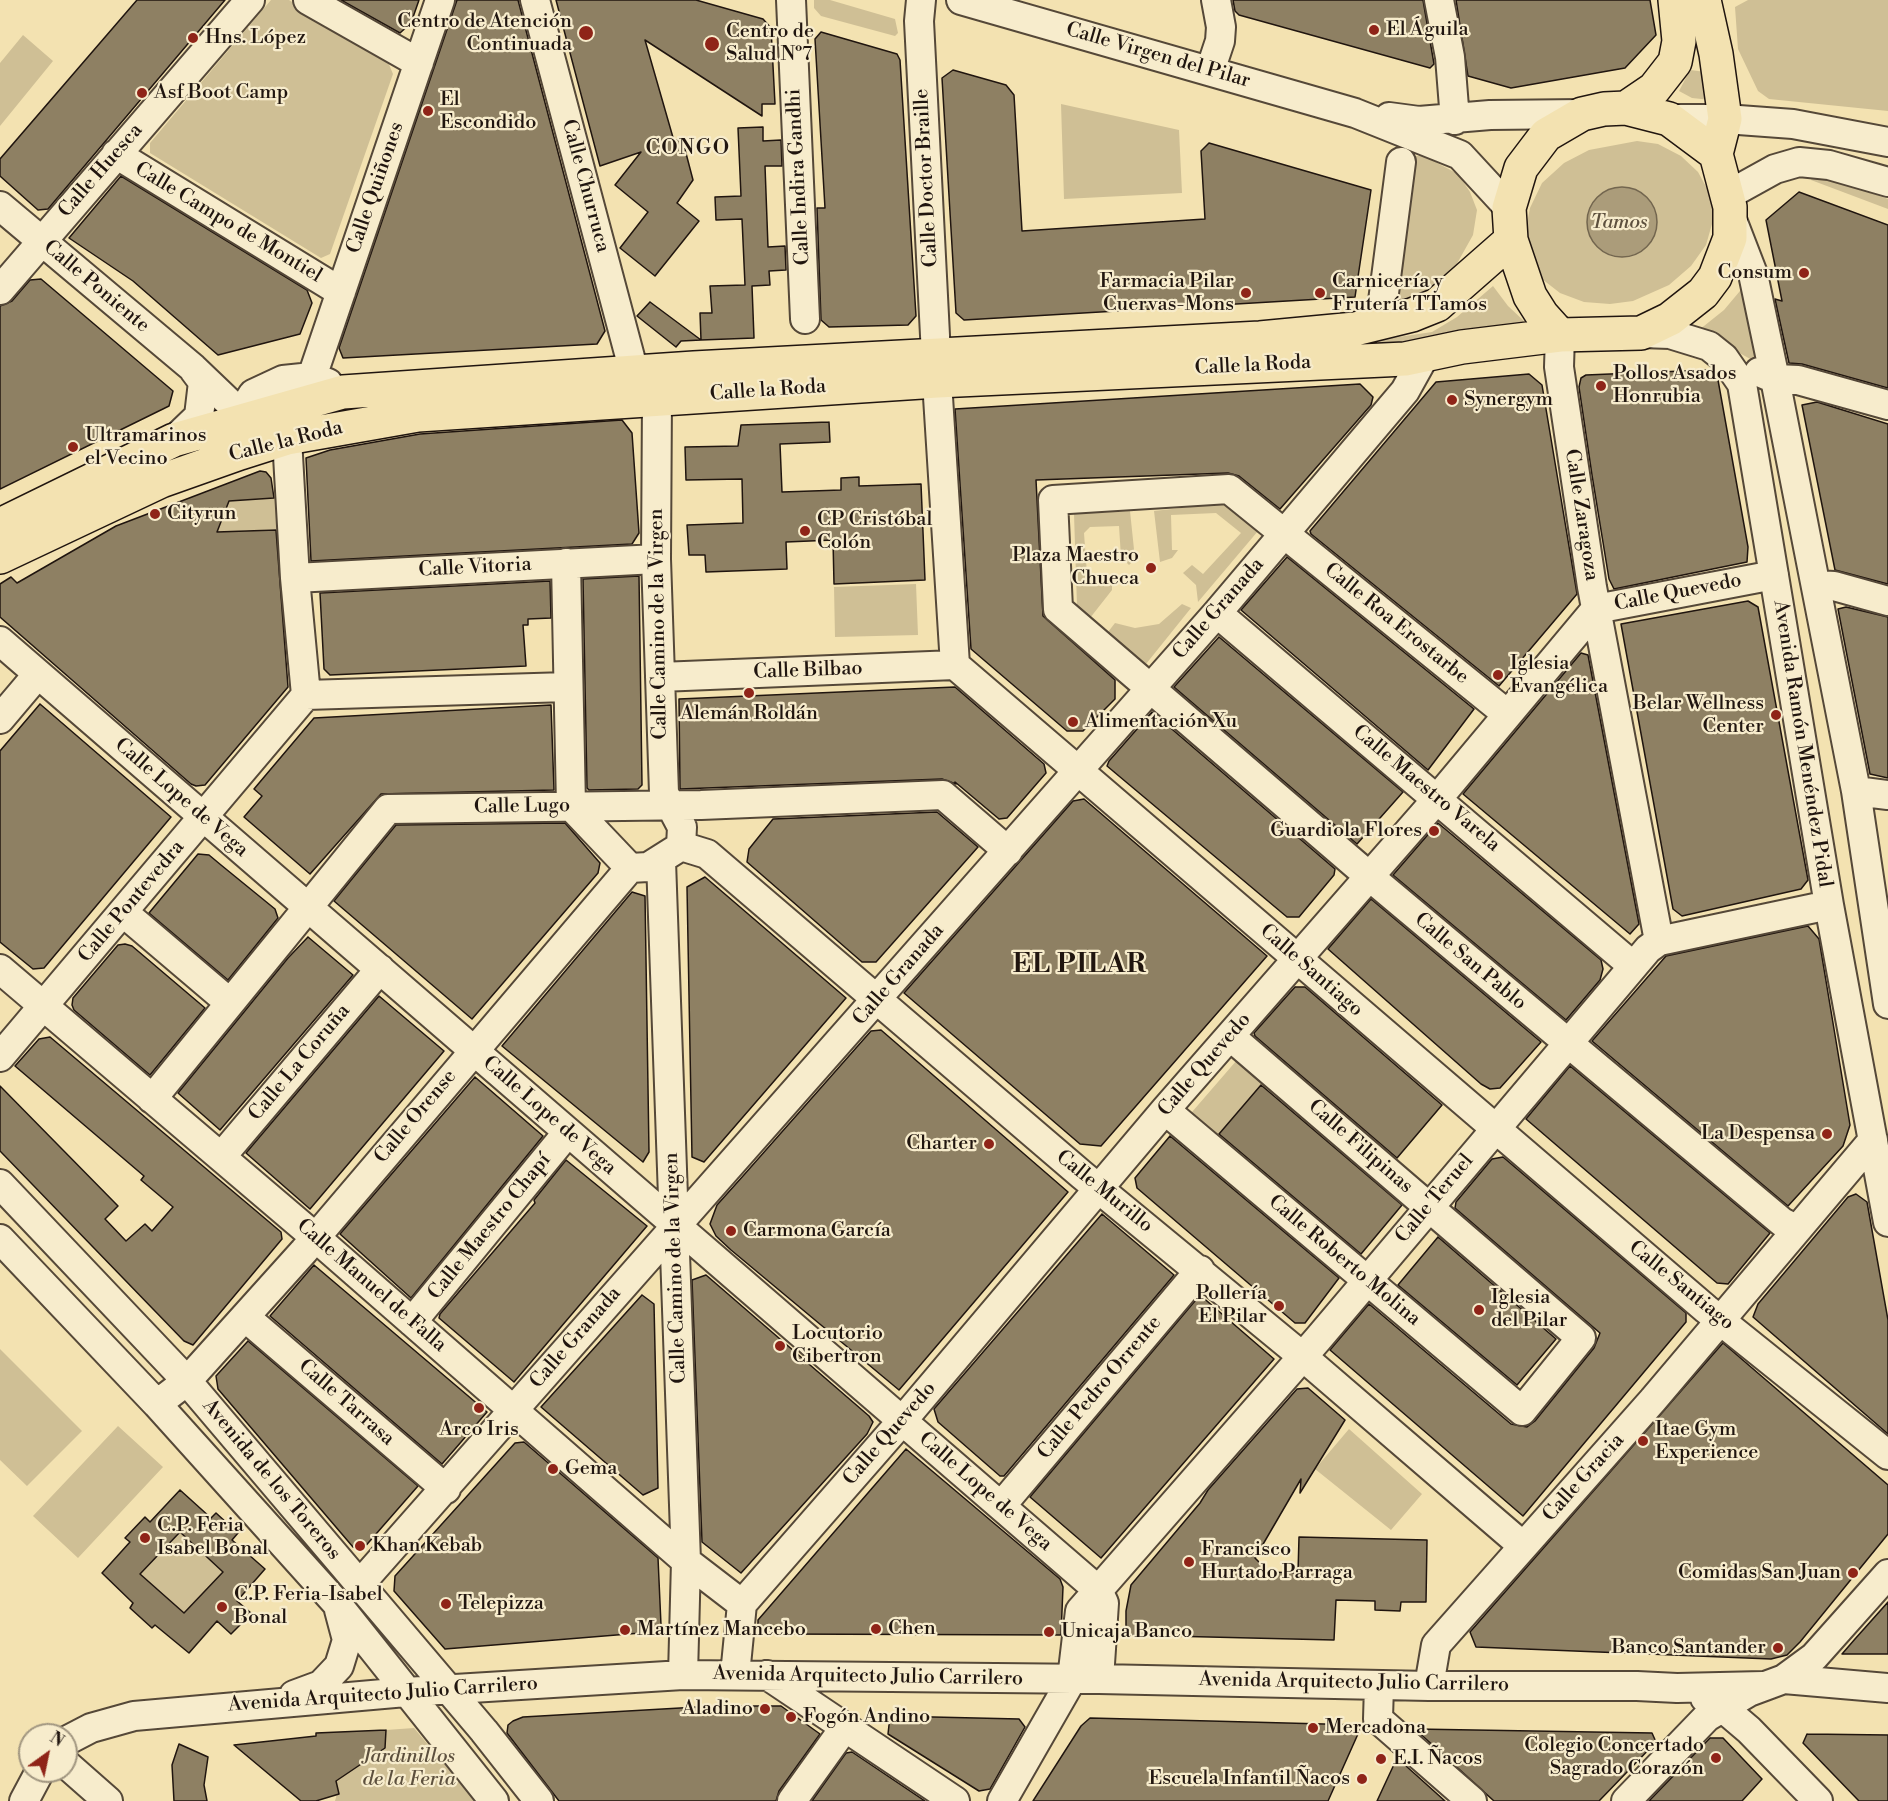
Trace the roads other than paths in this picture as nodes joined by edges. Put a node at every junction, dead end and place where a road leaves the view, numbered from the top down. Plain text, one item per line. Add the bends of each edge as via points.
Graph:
1 (250, 0) edge
2 (308, 0) edge
3 (440, 0) edge
4 (535, 0) edge
5 (791, 0) edge
6 (921, 0) edge
7 (961, 0) edge
8 (1216, 0) edge
9 (1439, 0) edge
10 (1675, 0) edge
11 (1704, 0) edge
12 (418, 63) junction
13 (1209, 71) junction
14 (1626, 108) junction
15 (1355, 113) junction
16 (1582, 114) junction
17 (1669, 119) junction
18 (1725, 119) junction
19 (1455, 120) junction
20 (1884, 141) edge
21 (116, 154) junction
22 (1716, 154) junction
23 (1401, 162) dead end
24 (1888, 182) edge
25 (0, 206) edge
26 (1730, 206) junction
27 (1510, 224) junction
28 (40, 241) junction
29 (0, 290) edge
30 (341, 292) junction
31 (805, 319) dead end
32 (1380, 324) junction
33 (1641, 333) junction
34 (1560, 335) junction
35 (1425, 355) junction
36 (1724, 358) junction
37 (193, 368) junction
38 (937, 368) junction
39 (634, 372) junction
40 (312, 377) junction
41 (1775, 379) junction
42 (359, 391) junction
43 (657, 398) junction
44 (1888, 405) edge
45 (245, 419) junction
46 (174, 440) junction
47 (282, 444) junction
48 (0, 525) edge
49 (1285, 533) junction
50 (0, 557) edge
51 (656, 558) junction
52 (566, 563) junction
53 (1774, 575) junction
54 (295, 579) junction
55 (1816, 585) junction
56 (1888, 601) edge
57 (1596, 609) junction
58 (1217, 613) junction
59 (0, 641) edge
60 (955, 665) junction
61 (38, 674) junction
62 (660, 677) junction
63 (567, 687) junction
64 (1149, 689) junction
65 (306, 695) junction
66 (1507, 714) junction
67 (0, 719) edge
68 (1078, 770) junction
69 (1856, 791) junction
70 (1888, 795) edge
71 (1438, 798) junction
72 (670, 805) junction
73 (571, 806) junction
74 (204, 817) junction
75 (1008, 851) junction
76 (671, 853) junction
77 (630, 868) junction
78 (1370, 877) junction
79 (1829, 905) junction
80 (308, 908) junction
81 (123, 913) junction
82 (1659, 941) junction
83 (1297, 959) junction
84 (1633, 966) junction
85 (0, 969) edge
86 (380, 969) junction
87 (877, 1000) junction
88 (1888, 1002) edge
89 (230, 1003) junction
90 (43, 1007) junction
91 (1231, 1036) junction
92 (1568, 1044) junction
93 (473, 1050) junction
94 (0, 1057) edge
95 (152, 1099) junction
96 (1165, 1110) junction
97 (1494, 1129) junction
98 (568, 1132) junction
99 (1873, 1140) junction
100 (221, 1157) junction
101 (0, 1184) edge
102 (1098, 1189) junction
103 (1429, 1207) junction
104 (1888, 1222) edge
105 (675, 1225) junction
106 (1796, 1229) junction
107 (315, 1237) junction
108 (0, 1239) edge
109 (1200, 1270) junction
110 (1367, 1281) junction
111 (245, 1317) junction
112 (1720, 1321) junction
113 (412, 1322) junction
114 (1302, 1356) junction
115 (187, 1381) junction
116 (157, 1404) junction
117 (513, 1409) junction
118 (1522, 1411) joint
119 (902, 1421) junction
120 (1888, 1455) edge
121 (446, 1489) junction
122 (1001, 1506) junction
123 (1523, 1546) junction
124 (686, 1561) junction
125 (1888, 1574) edge
126 (360, 1584) junction
127 (1098, 1590) junction
128 (742, 1604) junction
129 (338, 1605) junction
130 (683, 1675) junction
131 (735, 1675) junction
132 (767, 1675) junction
133 (1086, 1679) junction
134 (1774, 1683) junction
135 (1379, 1685) junction
136 (1429, 1686) junction
137 (1677, 1688) junction
138 (1888, 1688) edge
139 (448, 1689) junction
140 (406, 1692) junction
141 (275, 1701) junction
142 (1720, 1707) junction
143 (845, 1727) junction
144 (78, 1735) edge
145 (78, 1775) edge
146 (34, 1783) edge
147 (24, 1801) edge
148 (108, 1801) edge
149 (494, 1801) edge
150 (539, 1801) edge
151 (792, 1801) edge
152 (955, 1801) edge
153 (1002, 1801) edge
154 (1472, 1801) edge
155 (1626, 1801) edge
156 (1818, 1801) edge

1 - 21 street, Calle Huesca
2 - 12 street
3 - 12 street, Calle Quiñones
4 - 39 street, Calle Churruca
5 - 31 street, Calle Indira Gandhi
6 - 38 street, Calle Doctor Braille
7 - 13 street, Calle Virgen del Pilar
8 - 13 street via 1220,41
9 - 19 street via 1450,57
10 - 14 main road via 1679,41 1675,62 1653,89
11 - 18 main road
12 - 30 street, Calle Quiñones
13 - 15 street, Calle Virgen del Pilar
14 - 16 main road
14 - 17 main road
15 - 19 street, Calle Virgen del Pilar via 1419,121
15 - 27 street, Calle Virgen del Pilar via 1460,155
16 - 19 street, Calle Virgen del Pilar via 1490,115
16 - 27 main road via 1555,129 1532,150 1517,178
17 - 18 street
17 - 22 main road
18 - 20 street via 1793,124
18 - 22 main road
21 - 28 street, Calle Huesca
21 - 30 street, Calle Campo de Montiel
22 - 26 main road
23 - 32 street
24 - 26 street via 1829,165 1800,162 1775,169
25 - 28 street, Calle Poniente
26 - 33 main road via 1724,258 1703,293 1670,319
26 - 41 street, Avenida Ramón Menéndez Pidal via 1753,274
27 - 32 main road, Calle la Roda via 1437,305
27 - 34 main road via 1530,296
28 - 29 street, Calle Huesca
28 - 37 street, Calle Poniente
30 - 40 street, Calle Quiñones
32 - 38 main road, Calle la Roda
33 - 34 main road, Calle la Roda
33 - 36 street, Avenida Ramón Menéndez Pidal via 1691,339
34 - 35 main road, Calle la Roda
34 - 57 street, Calle Zaragoza via 1559,367
35 - 38 main road, Calle la Roda via 1405,359
35 - 49 street, Calle Granada via 1405,392
36 - 41 street
36 - 53 street, Avenida Ramón Menéndez Pidal via 1742,384
37 - 45 street, Calle Poniente
37 - 46 street via 203,381 199,416
38 - 39 main road, Calle la Roda
38 - 43 main road, Calle la Roda
38 - 60 street
39 - 42 main road, Calle la Roda
40 - 42 street
40 - 45 street, Calle la Roda via 283,380 253,394
41 - 44 street via 1798,380
41 - 55 street, Avenida Ramón Menéndez Pidal
42 - 45 main road, Calle la Roda
43 - 47 main road, Calle la Roda via 418,415
43 - 51 street, Calle Camino de la Virgen
45 - 46 main road, Calle la Roda
45 - 47 street, Calle Poniente
46 - 48 main road, Calle la Roda
47 - 50 main road, Calle la Roda via 171,476
47 - 54 street
49 - 58 street, Calle Granada
49 - 64 street via 1229,489 1053,500 1058,609
49 - 66 street, Calle Roa Erostarbe
51 - 52 street, Calle Vitoria
51 - 62 street, Calle Camino de la Virgen
52 - 54 street, Calle Vitoria
52 - 63 street
53 - 57 street, Calle Quevedo
53 - 79 street, Avenida Ramón Menéndez Pidal
54 - 65 street
55 - 56 street
55 - 69 street, Avenida Ramón Menéndez Pidal
57 - 66 street, Calle Quevedo
57 - 82 street, Calle Zaragoza
58 - 64 street, Calle Granada
58 - 71 street, Calle Maestro Varela
59 - 61 street, Calle Lope de Vega
60 - 62 street, Calle Bilbao
60 - 68 street, Calle Santiago
61 - 67 street
61 - 74 street, Calle Lope de Vega
62 - 72 street, Calle Camino de la Virgen via 664,793
63 - 65 street
63 - 73 street
64 - 68 street, Calle Granada
64 - 78 street, Calle San Pablo
65 - 74 street, Calle Pontevedra
66 - 71 street, Calle Quevedo
68 - 75 street, Calle Granada
68 - 83 street, Calle Santiago
69 - 70 street
69 - 88 street, Avenida Ramón Menéndez Pidal
71 - 78 street, Calle Quevedo
71 - 84 street, Calle Maestro Varela
72 - 73 street, Calle Lugo
72 - 75 street, Calle Lugo via 943,795
72 - 76 street, Calle Camino de la Virgen via 682,827
73 - 77 street
73 - 80 street, Calle Lugo via 388,810
74 - 80 street, Calle Lope de Vega
74 - 81 street, Calle Pontevedra
75 - 87 street, Calle Granada
76 - 77 street via 648,867
76 - 87 street, Calle Murillo via 707,854
76 - 105 street, Calle Camino de la Virgen
77 - 93 street, Calle Orense
78 - 83 street, Calle Quevedo
78 - 92 street, Calle San Pablo
79 - 82 street
79 - 99 street, Avenida Ramón Menéndez Pidal
80 - 86 street, Calle Lope de Vega
80 - 89 street, Calle Lugo
81 - 89 street
81 - 90 street, Calle Pontevedra
82 - 84 street, Calle Teruel
83 - 91 street, Calle Quevedo
83 - 97 street, Calle Santiago
84 - 92 street, Calle Teruel
85 - 90 street, Calle Manuel de Falla
86 - 93 street, Calle Lope de Vega
86 - 100 street, Calle La Coruña
87 - 102 street, Calle Murillo
87 - 105 street, Calle Granada
89 - 95 street, Calle Lugo
90 - 94 street, Calle Pontevedra
90 - 95 street, Calle Manuel de Falla
91 - 96 street, Calle Quevedo
91 - 103 street, Calle Filipinas
92 - 97 street, Calle Teruel
92 - 106 street, Calle San Pablo via 1782,1222
93 - 98 street, Calle Lope de Vega
93 - 107 street, Calle Orense
95 - 100 street, Calle Manuel de Falla
96 - 102 street, Calle Quevedo
96 - 110 street, Calle Roberto Molina
97 - 103 street, Calle Teruel
97 - 112 street, Calle Santiago
98 - 105 street, Calle Lope de Vega
98 - 113 street, Calle Maestro Chapí
99 - 104 street, Avenida Ramón Menéndez Pidal
99 - 106 street, Calle Gracia
100 - 107 street, Calle Manuel de Falla
101 - 115 street, Avenida de los Toreros
102 - 109 street, Calle Murillo
102 - 119 street, Calle Quevedo
103 - 110 street, Calle Teruel
103 - 118 street, Calle Filipinas via 1581,1338
105 - 117 street, Calle Granada
105 - 119 street, Calle Lope de Vega
105 - 124 street, Calle Camino de la Virgen
106 - 112 street, Calle Gracia
107 - 111 street, Calle Orense
107 - 113 street, Calle Manuel de Falla
108 - 116 street, Avenida de los Toreros
109 - 114 street, Calle Murillo
109 - 122 street, Calle Pedro Orrente
110 - 114 street, Calle Teruel
110 - 118 street, Calle Roberto Molina
111 - 115 street, Calle Orense
111 - 121 street, Calle Tarrasa
112 - 120 street, Calle Santiago
112 - 123 street, Calle Gracia
113 - 117 street, Calle Manuel de Falla
114 - 123 street, Calle Murillo
114 - 127 street, Calle Teruel
115 - 116 street, Avenida de los Toreros
115 - 126 street, Avenida de los Toreros
116 - 129 street, Avenida de los Toreros
117 - 121 street, Calle Granada
117 - 124 street, Calle Manuel de Falla
119 - 122 street, Calle Lope de Vega
119 - 128 street, Calle Quevedo
121 - 126 street, Calle Granada
122 - 127 street, Calle Lope de Vega
123 - 136 street, Calle Gracia via 1436,1645
124 - 128 street, Calle Manuel de Falla
124 - 130 street, Calle Camino de la Virgen
125 - 134 street via 1814,1657
126 - 139 street, Avenida de los Toreros
127 - 133 street, Calle Teruel via 1080,1611
128 - 131 street
129 - 140 street, Avenida de los Toreros
129 - 141 street, Avenida de los Toreros via 347,1640 339,1666 321,1685
130 - 131 street, Avenida Arquitecto Julio Carrilero
130 - 139 street, Avenida Arquitecto Julio Carrilero
131 - 132 street, Avenida Arquitecto Julio Carrilero
132 - 133 street, Avenida Arquitecto Julio Carrilero
132 - 143 street
133 - 135 street, Avenida Arquitecto Julio Carrilero
133 - 153 street
134 - 137 street, Avenida Arquitecto Julio Carrilero
134 - 138 street, Avenida Arquitecto Julio Carrilero
134 - 142 street
135 - 136 street, Avenida Arquitecto Julio Carrilero
135 - 154 street via 1378,1719
136 - 137 street, Avenida Arquitecto Julio Carrilero
137 - 142 street, Avenida Arquitecto Julio Carrilero
139 - 140 street, Avenida Arquitecto Julio Carrilero
139 - 150 street, Avenida de los Toreros
140 - 141 street, Avenida Arquitecto Julio Carrilero
140 - 149 street, Avenida de los Toreros
141 - 144 street, Avenida Arquitecto Julio Carrilero via 134,1716
142 - 155 street via 1694,1728
142 - 156 street, Avenida Arquitecto Julio Carrilero via 1749,1730
143 - 151 street
143 - 152 street
145 - 148 street
146 - 147 street

